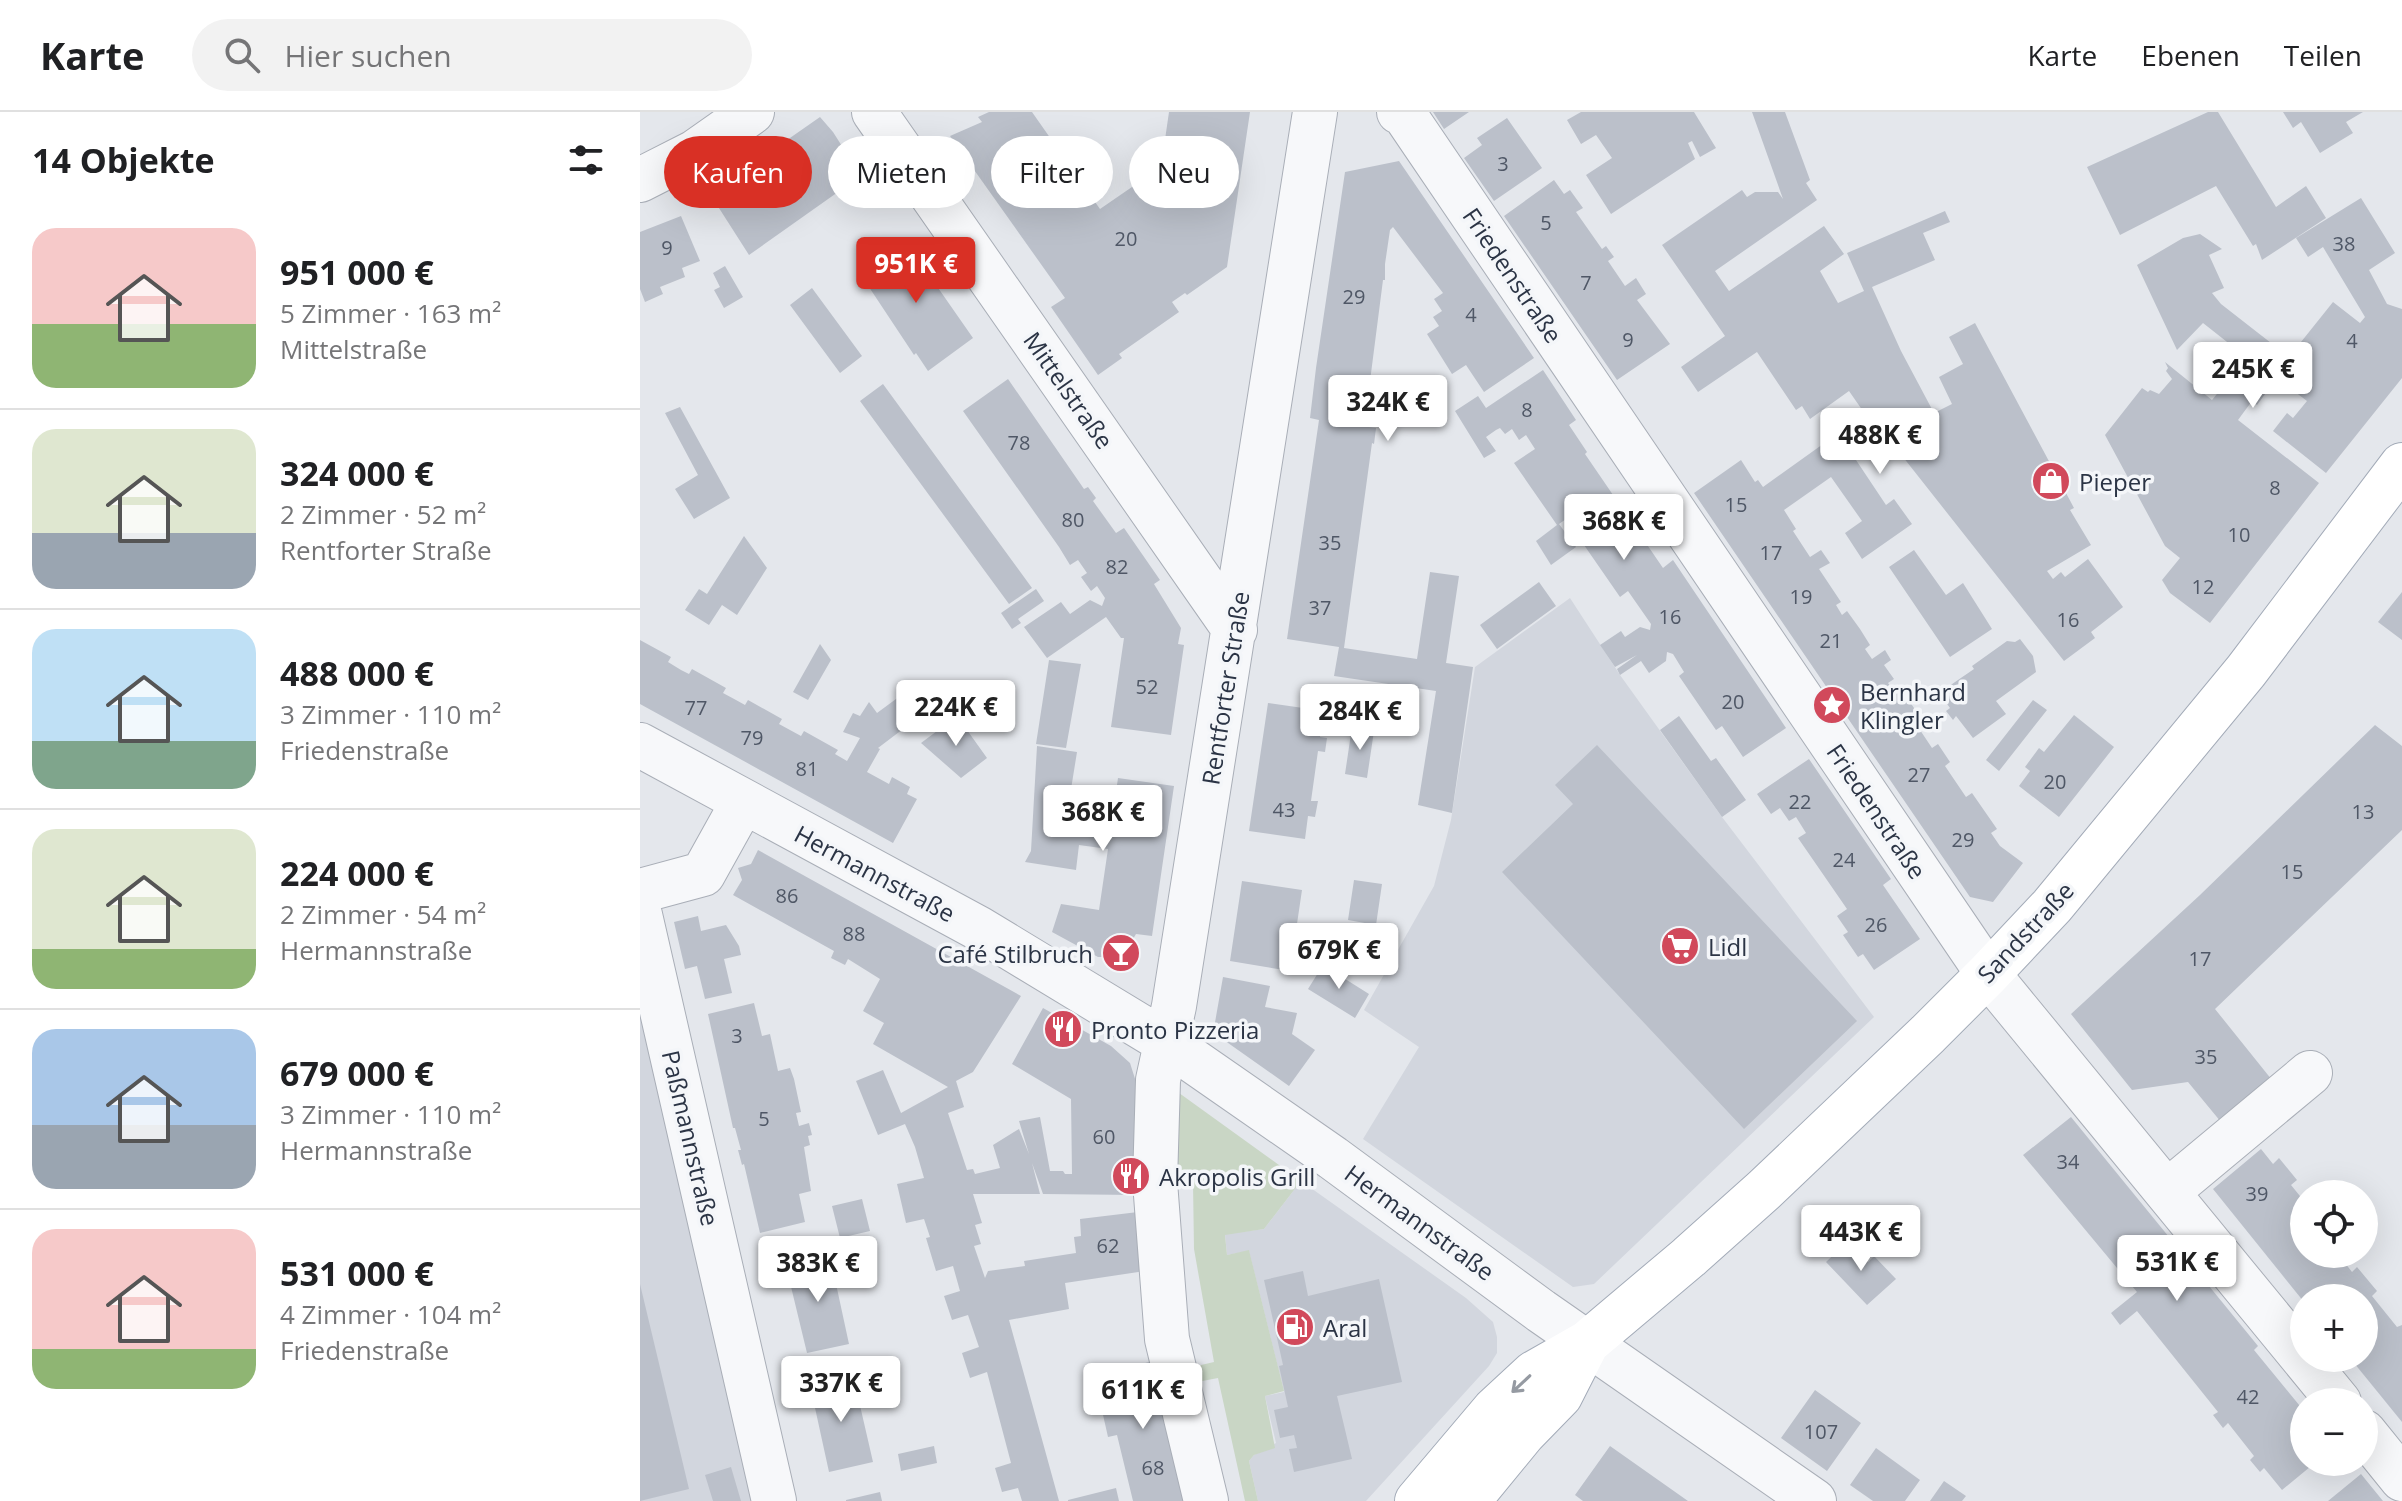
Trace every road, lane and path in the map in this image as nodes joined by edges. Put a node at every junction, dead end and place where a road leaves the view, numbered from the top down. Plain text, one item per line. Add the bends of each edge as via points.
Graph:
1 (752, 112) edge
2 (874, 112) edge
3 (1315, 112) edge
4 (1399, 112) edge
5 (640, 180) edge
6 (2402, 465) edge
7 (1235, 630) junction
8 (640, 745) edge
9 (743, 802) junction
10 (640, 891) edge
11 (640, 915) edge
12 (1988, 974) junction
13 (1166, 1042) junction
14 (2310, 1073) dead end
15 (2167, 1192) junction
16 (1587, 1343) junction
17 (2328, 1388) edge
18 (2378, 1449) edge
19 (2402, 1479) edge
20 (774, 1501) edge
21 (1206, 1501) edge
22 (1417, 1501) edge
23 (1468, 1501) edge
24 (1814, 1501) edge

1 - 5 street via 695,152
2 - 7 street, Mittelstraße
3 - 7 street, Rentforter Straße
4 - 12 street, Friedenstraße
6 - 12 main road, Sandstraße via 2236,683 2052,906
7 - 13 street, Rentforter Straße
8 - 9 street, Hermannstraße
9 - 10 street via 703,874
9 - 13 street, Hermannstraße via 978,928
11 - 20 street, Paßmannstraße
12 - 15 street, Friedenstraße
12 - 16 main road, Sandstraße via 1764,1190
13 - 16 street, Hermannstraße
13 - 21 street, Rentforter Straße via 1158,1080 1155,1182 1167,1339
14 - 15 street
15 - 17 street, Friedenstraße
16 -> 22 main road, Sandstraße via 1534,1373 1494,1410
16 - 23 main road, Sandstraße via 1560,1396
16 - 24 street, Hermannstraße
18 - 19 street

